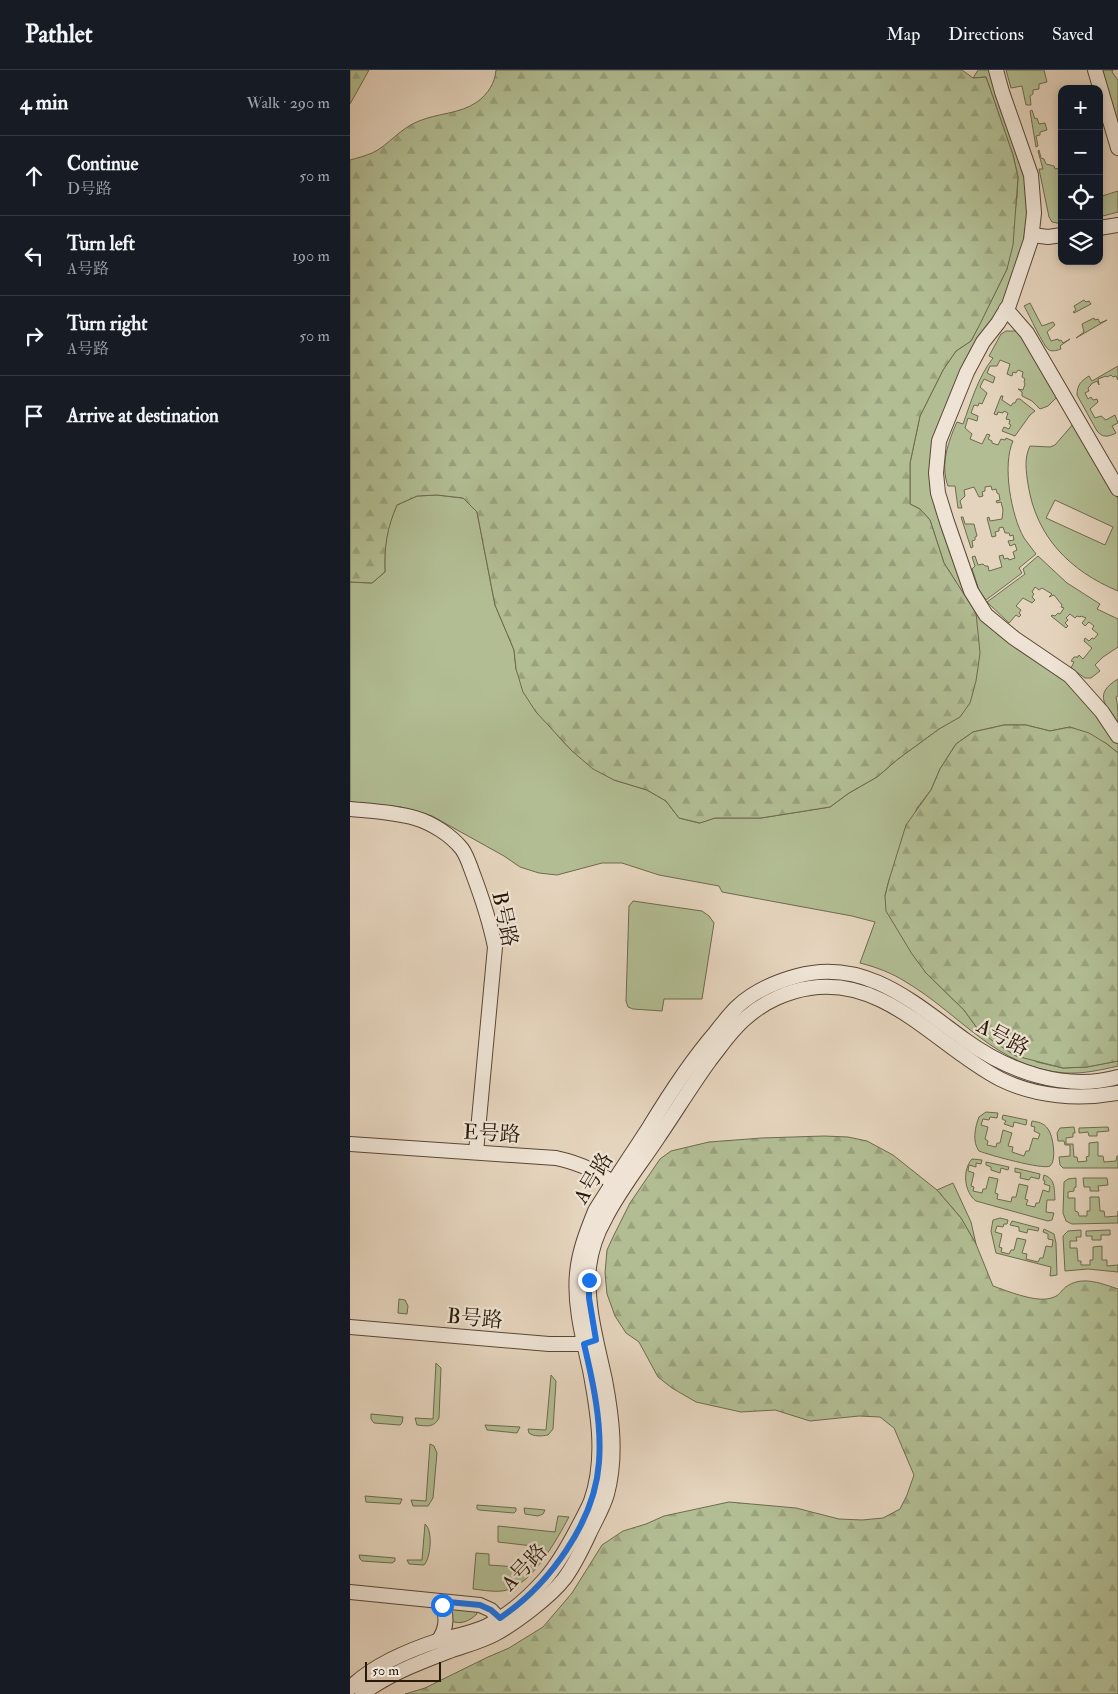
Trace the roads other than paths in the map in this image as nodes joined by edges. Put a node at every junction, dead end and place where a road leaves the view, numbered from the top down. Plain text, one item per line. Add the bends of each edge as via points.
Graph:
1 (996, 70) edge
2 (1095, 70) edge
3 (1118, 148) edge
4 (1118, 224) edge
5 (1103, 227) edge
6 (1032, 235) junction
7 (1058, 236) edge
8 (1006, 309) junction
9 (1118, 489) edge
10 (1118, 736) edge
11 (350, 809) edge
12 (1118, 1077) edge
13 (1118, 1093) edge
14 (350, 1144) edge
15 (476, 1152) junction
16 (618, 1186) junction
17 (350, 1327) edge
18 (590, 1342) junction
19 (350, 1592) edge
20 (438, 1601) junction
21 (503, 1622) junction
22 (438, 1641) junction
23 (350, 1688) edge
24 (362, 1694) edge

1 - 6 street via 1031,175 1034,198
2 - 3 street
4 - 5 street
6 - 7 street
6 - 8 street via 1014,295
8 - 9 street via 1028,333
8 - 10 street via 983,342 944,426 936,455 938,492 971,591 983,610 1014,638 1070,676
11 - 15 street, B号路 via 416,818 449,836 462,850 481,895 495,947
12 - 16 street, A号路 via 1068,1082 1034,1075 967,1042 883,984 848,973 807,973 785,979 754,994 725,1020 690,1062
13 - 16 street, A号路 via 1072,1097 1020,1087 1001,1080 876,997 856,990 810,988 764,1004 730,1033
14 - 15 street, E号路
15 - 16 street, E号路 via 576,1162
16 - 18 street, A号路 via 589,1263
17 - 18 street, B号路 via 549,1344
18 - 21 street, A号路 via 608,1399 613,1440 606,1496 564,1580 539,1603
19 - 20 street
20 - 21 street via 480,1605 491,1610
20 - 22 street via 444,1609 446,1622
21 - 22 street, A号路
21 - 24 street, A号路 via 495,1634 420,1663
22 - 23 street, A号路 via 382,1664

